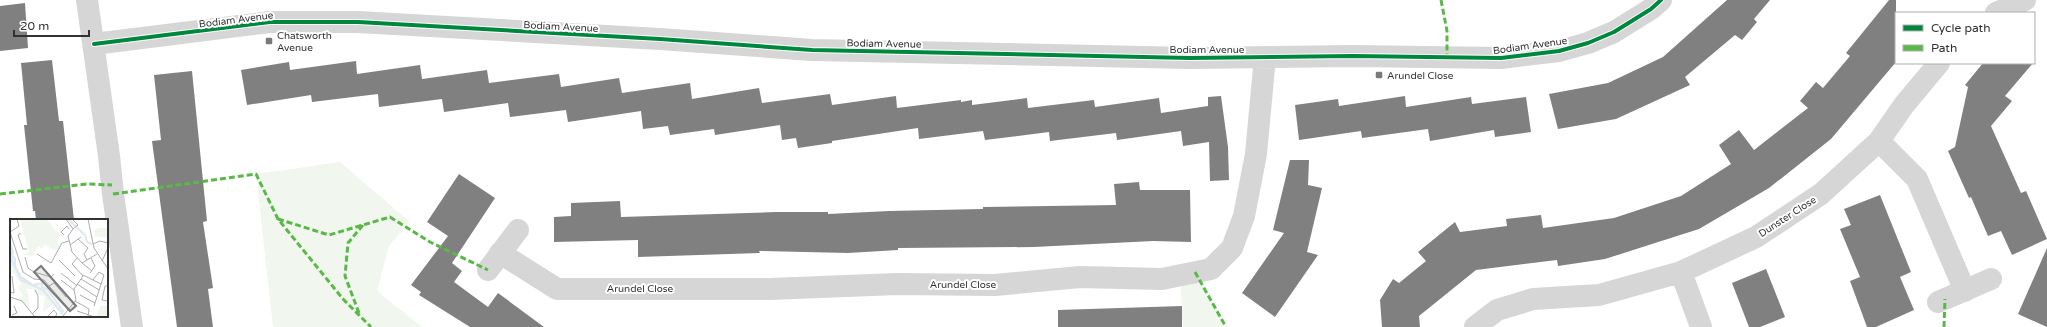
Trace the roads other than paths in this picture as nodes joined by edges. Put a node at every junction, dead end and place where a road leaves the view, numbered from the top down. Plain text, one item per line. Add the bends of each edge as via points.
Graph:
1 (87, 0) edge
2 (1661, 0) edge
3 (2025, 0) edge
4 (1998, 12) edge
5 (94, 44) junction
6 (1265, 57) junction
7 (1938, 64) edge
8 (1879, 141) junction
9 (518, 230) dead end
10 (1681, 272) junction
11 (1991, 279) dead end
12 (1965, 291) junction
13 (1938, 302) dead end
14 (132, 327) edge
15 (1475, 327) edge
16 (1701, 327) edge

1 - 5 street
2 - 6 street, Bodiam Avenue via 1614,32 1559,50 1501,58
3 - 4 street
5 - 6 street, Bodiam Avenue via 270,22 358,22 812,50 1190,58
5 - 14 street
6 - 9 street, Arundel Close via 1256,154 1244,216 1232,248 1211,269 1162,279 1080,277 995,285 557,289 494,261
7 - 8 street, Dunster Close via 1904,105
8 - 10 street, Dunster Close via 1821,194 1756,237
8 - 12 street via 1917,179
10 - 15 street, Dunster Close via 1599,295 1533,299 1497,310
10 - 16 street
11 - 12 street
12 - 13 street

